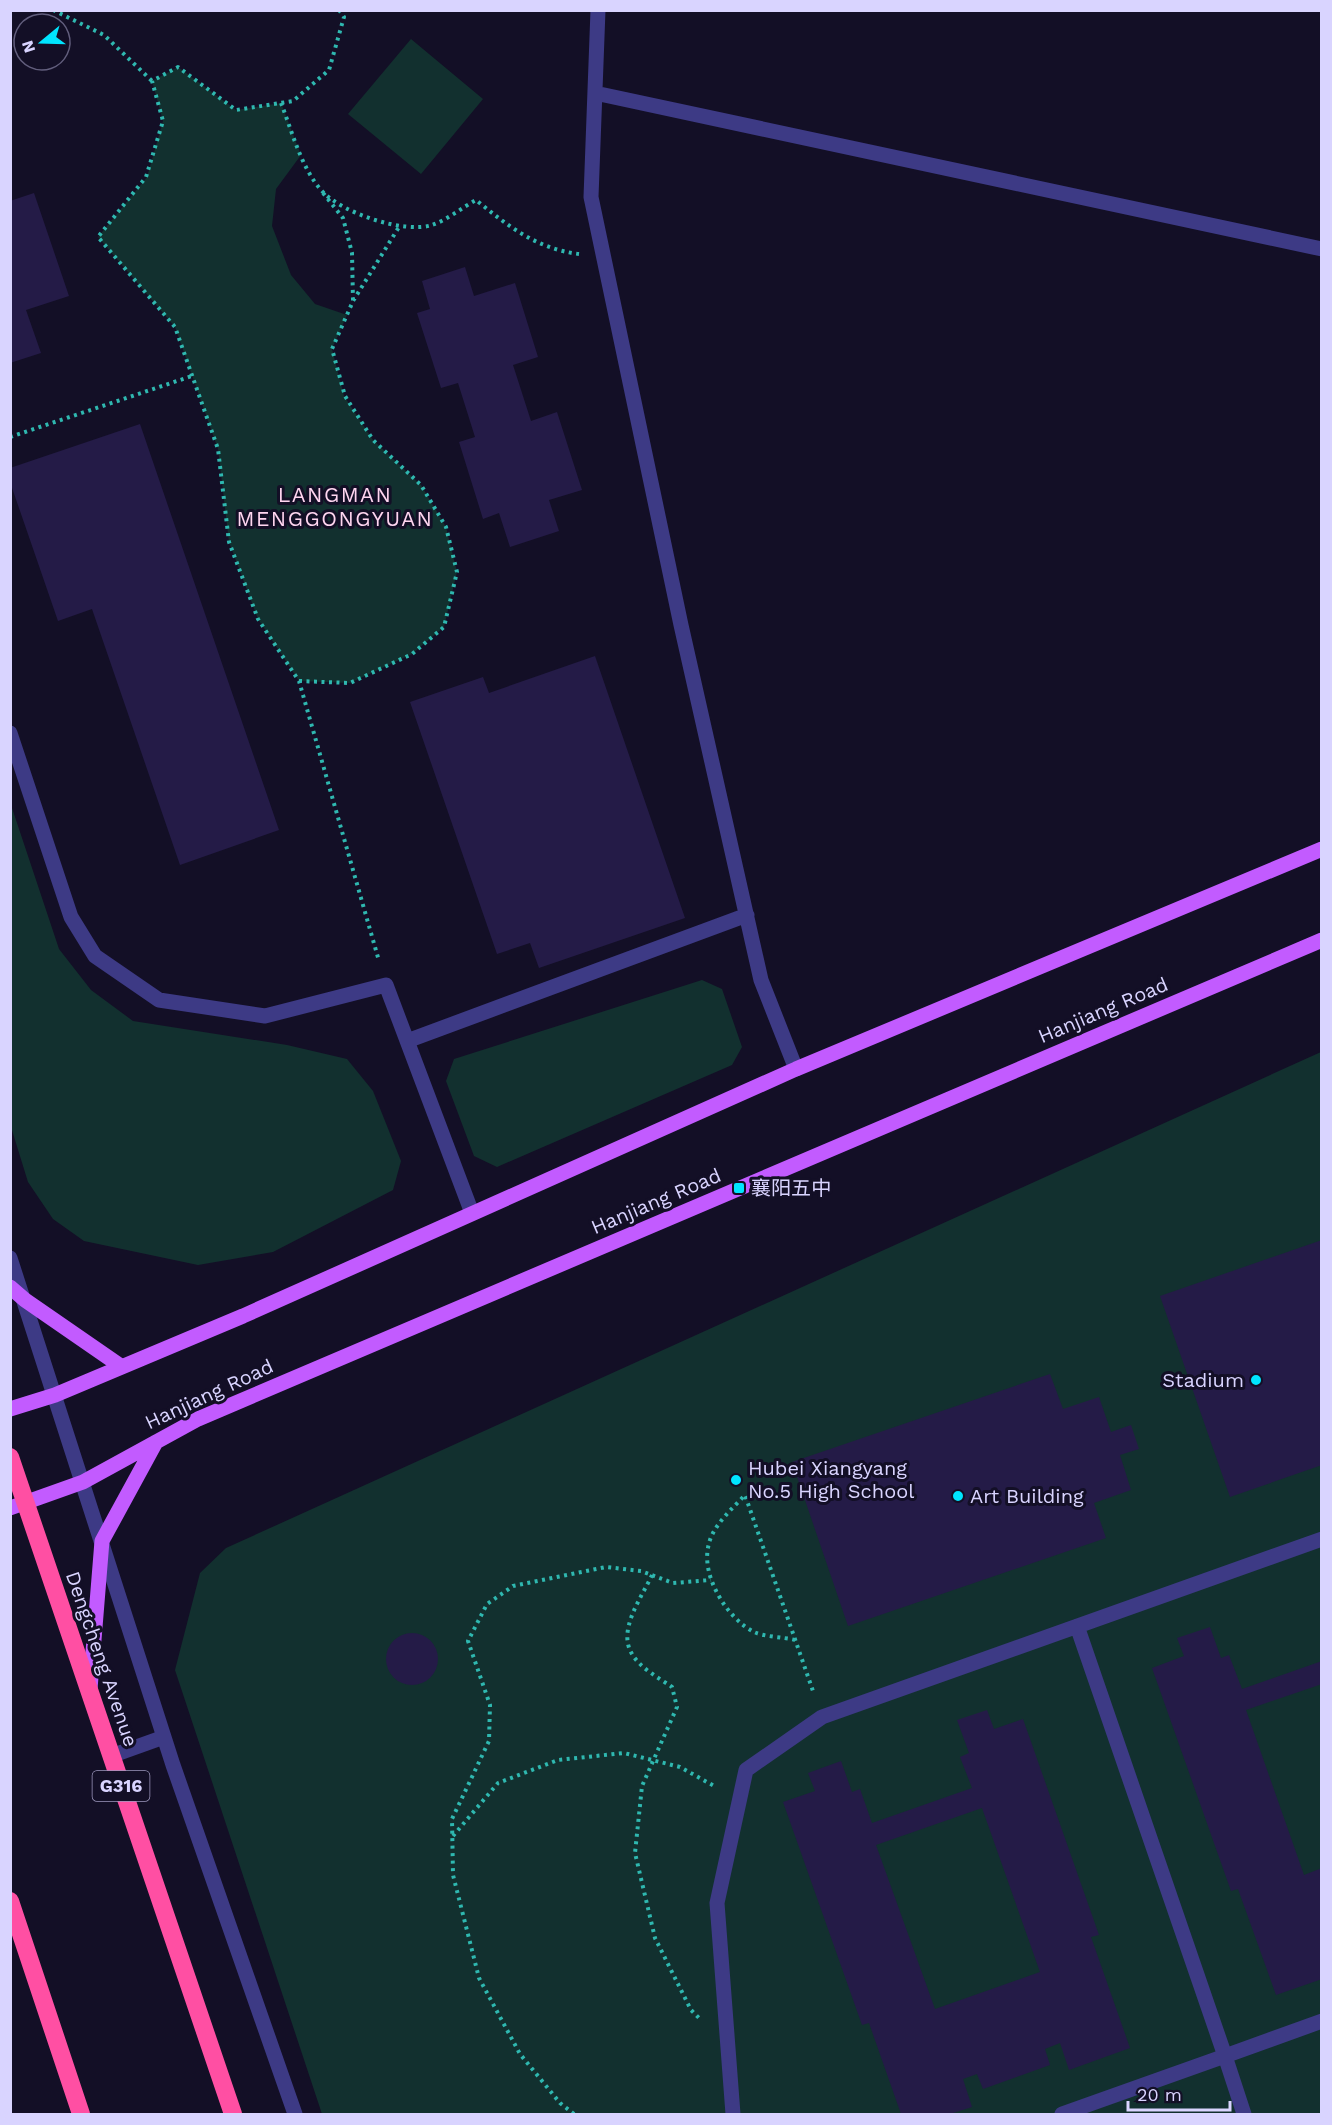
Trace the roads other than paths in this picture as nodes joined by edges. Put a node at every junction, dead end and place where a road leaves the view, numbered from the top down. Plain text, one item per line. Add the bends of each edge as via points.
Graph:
1 (598, 10) edge
2 (595, 93) junction
3 (1322, 249) edge
4 (10, 733) edge
5 (1322, 849) edge
6 (747, 915) junction
7 (1322, 940) edge
8 (407, 1041) junction
9 (796, 1069) junction
10 (472, 1213) junction
11 (10, 1258) edge
12 (10, 1287) edge
13 (25, 1300) junction
14 (122, 1367) junction
15 (55, 1395) junction
16 (10, 1409) edge
17 (156, 1442) junction
18 (10, 1457) edge
19 (83, 1482) junction
20 (18, 1505) edge
21 (1322, 1539) edge
22 (102, 1541) junction
23 (1077, 1626) junction
24 (90, 1692) junction
25 (164, 1737) junction
26 (111, 1756) junction
27 (10, 1901) edge
28 (1322, 2021) edge
29 (1225, 2056) junction
30 (81, 2115) edge
31 (233, 2115) edge
32 (295, 2115) edge
33 (733, 2115) edge
34 (1062, 2115) edge
35 (1244, 2115) edge

1 - 2 street
2 - 3 street
2 - 6 street via 591,197
4 - 8 street via 71,917 95,956 159,1000 265,1016 386,985
5 - 9 main road
6 - 8 street
6 - 9 street via 761,980
7 - 17 main road, Hanjiang Road via 198,1419
8 - 10 street
9 - 10 main road
10 - 14 main road
11 - 13 street
12 - 13 main road
13 - 14 main road
13 - 15 street
14 - 15 main road
15 - 16 main road
15 - 19 street
17 - 19 main road, Hanjiang Road
17 - 22 main road
18 - 20 highway, Dengcheng Avenue / G316
19 - 20 main road, Hanjiang Road
19 - 22 street
20 - 24 highway, Dengcheng Avenue / G316
21 - 23 street
22 - 24 main road
22 - 25 street
23 - 29 street
23 - 33 street via 822,1717 746,1770 717,1903
24 - 26 highway, Dengcheng Avenue / G316
25 - 26 street
25 - 32 street
26 - 31 highway, Dengcheng Avenue / G316
27 - 30 highway
28 - 29 street
29 - 34 street
29 - 35 street

